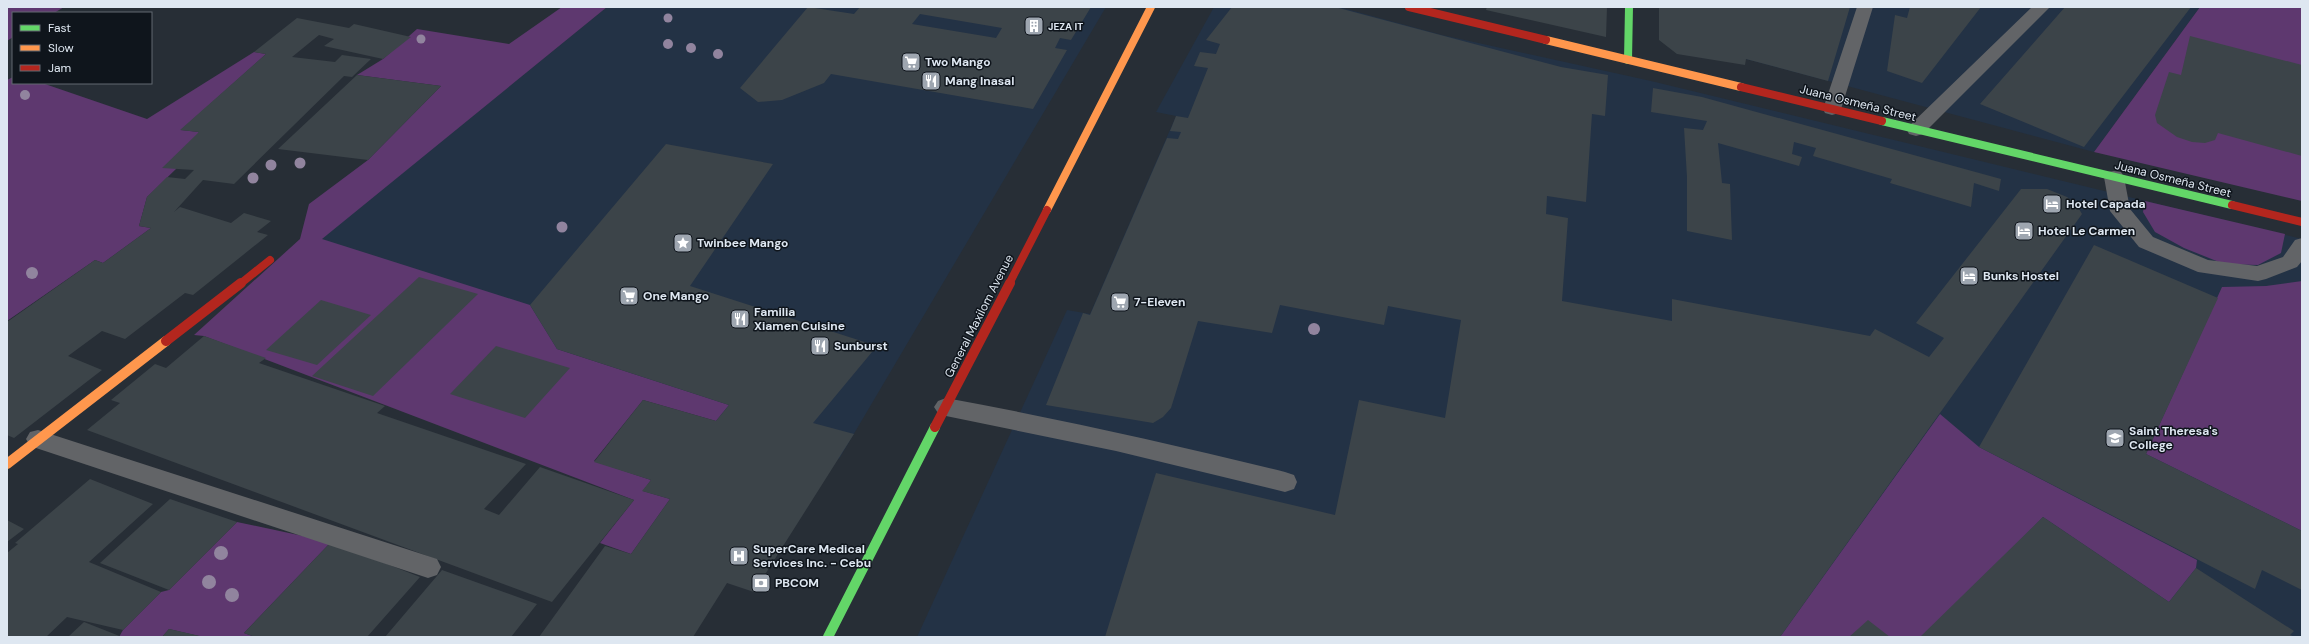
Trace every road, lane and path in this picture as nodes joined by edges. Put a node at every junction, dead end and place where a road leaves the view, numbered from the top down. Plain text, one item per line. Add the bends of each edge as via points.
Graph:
1 (1151, 7) edge
2 (1409, 7) edge
3 (1629, 7) edge
4 (1865, 7) edge
5 (2042, 7) edge
6 (1628, 60) junction
7 (1832, 109) junction
8 (1916, 130) junction
9 (2114, 177) junction
10 (2302, 222) edge
11 (2302, 245) edge
12 (270, 260) dead end
13 (946, 407) junction
14 (38, 439) junction
15 (7, 464) edge
16 (1285, 482) dead end
17 (428, 567) dead end
18 (828, 637) edge

1 - 13 street, General Maxilom Avenue
2 - 6 street, Juana Osmeña Street
3 - 6 street
4 - 7 lane
5 - 8 lane
6 - 7 street, Juana Osmeña Street
7 - 8 street, Juana Osmeña Street
8 - 9 street, Juana Osmeña Street
9 - 10 street, Juana Osmeña Street
9 - 11 lane via 2120,211 2146,242 2205,267 2258,274 2290,262
12 - 14 street
13 - 16 lane via 1146,448
13 - 18 street, General Maxilom Avenue
14 - 15 street
14 - 17 lane

